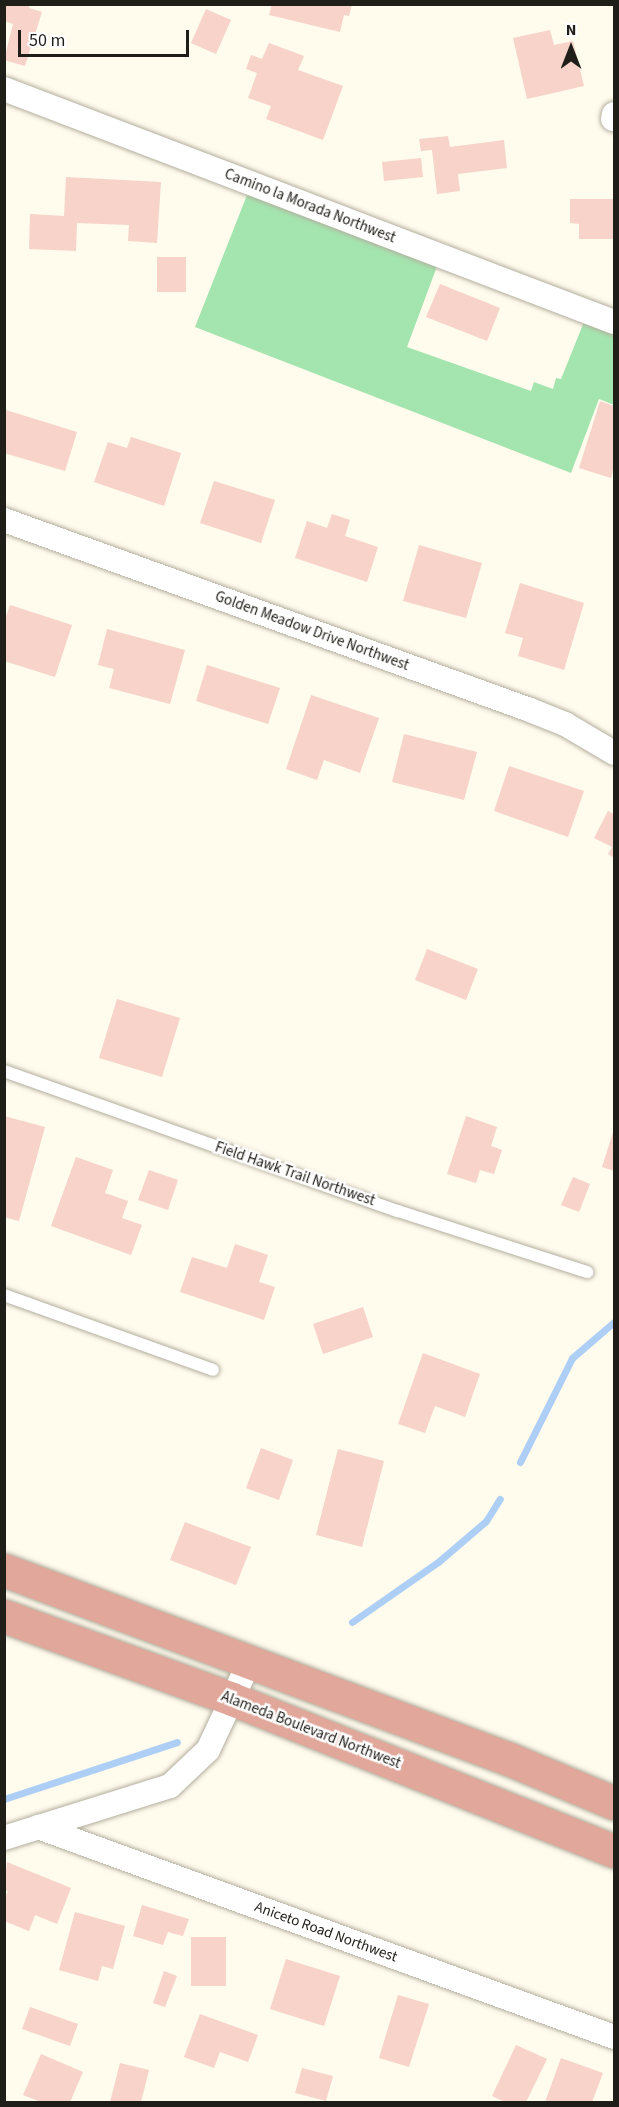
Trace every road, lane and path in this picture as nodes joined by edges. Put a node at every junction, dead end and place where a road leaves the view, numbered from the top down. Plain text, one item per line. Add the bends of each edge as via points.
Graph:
1 (4, 89) edge
2 (615, 322) edge
3 (4, 519) edge
4 (615, 753) edge
5 (4, 1071) edge
6 (587, 1272) dead end
7 (4, 1295) edge
8 (213, 1370) dead end
9 (4, 1570) edge
10 (4, 1616) edge
11 (249, 1663) junction
12 (232, 1699) junction
13 (615, 1803) edge
14 (38, 1827) junction
15 (4, 1838) edge
16 (615, 1851) edge
17 (615, 2037) edge

1 - 2 street, Camino la Morada Northwest
3 - 4 street, Golden Meadow Drive Northwest via 530,710 565,724
5 - 6 lane, Field Hawk Trail Northwest via 387,1207
7 - 8 lane
9 - 11 main road
10 - 12 main road, Alameda Boulevard Northwest
11 - 12 street
11 - 13 main road
12 - 14 street via 208,1750 170,1786
12 - 16 main road, Alameda Boulevard Northwest
14 - 15 street
14 - 17 street, Aniceto Road Northwest

